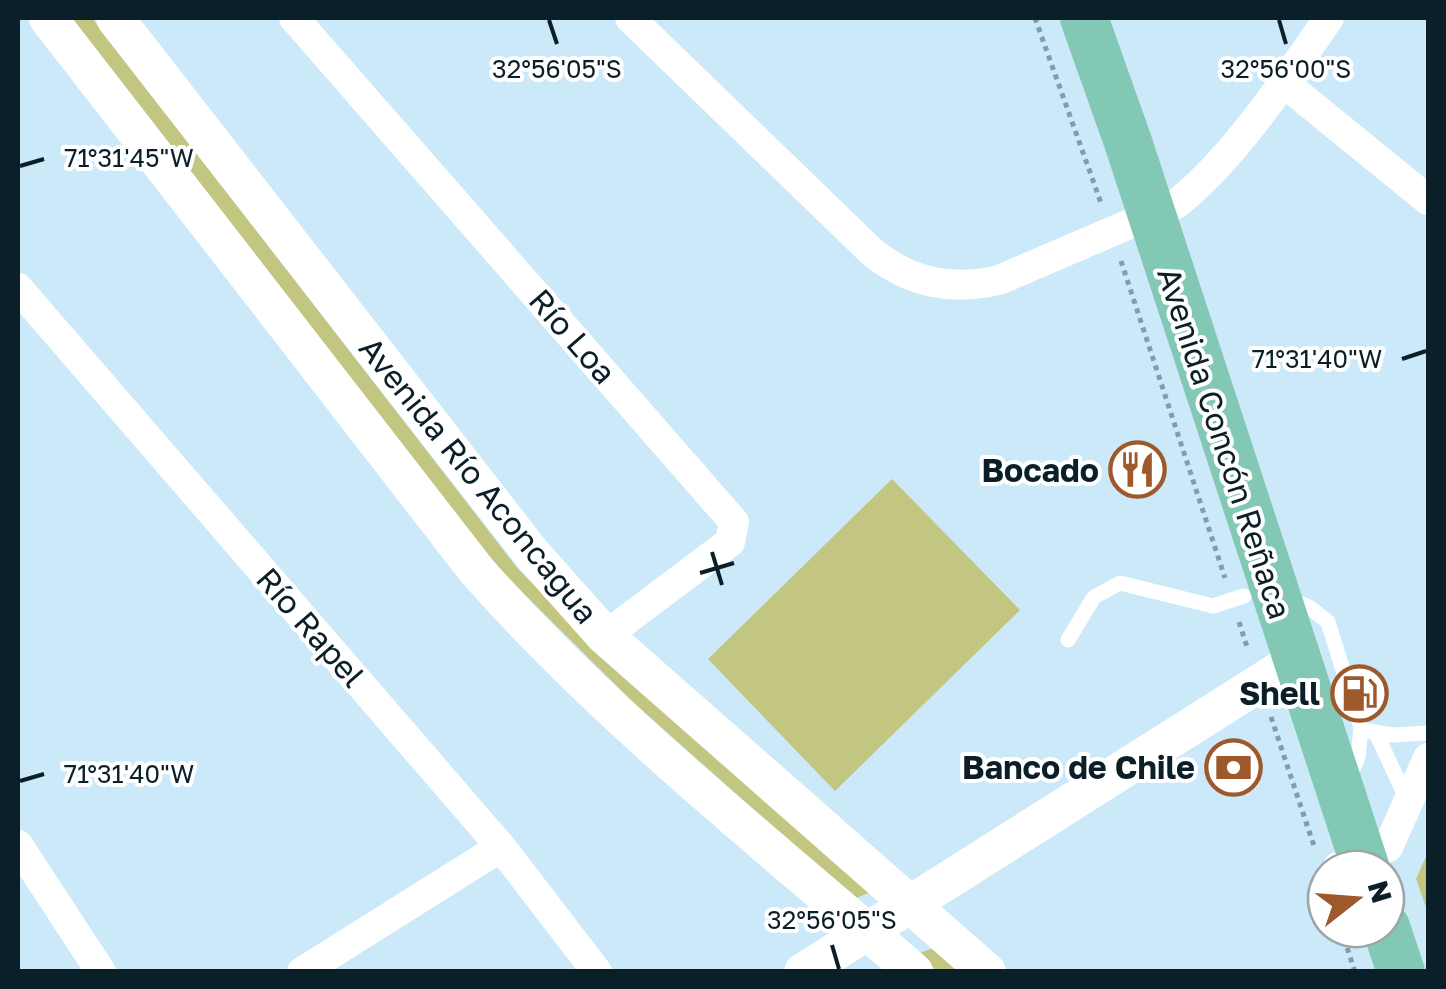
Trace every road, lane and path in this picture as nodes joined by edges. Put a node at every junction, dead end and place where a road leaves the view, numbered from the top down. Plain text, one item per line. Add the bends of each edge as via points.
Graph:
1 (48, 18) edge
2 (115, 18) edge
3 (294, 18) edge
4 (630, 18) edge
5 (1035, 18) edge
6 (1058, 18) edge
7 (1084, 18) edge
8 (1328, 18) edge
9 (1283, 82) junction
10 (1428, 200) edge
11 (1130, 225) junction
12 (18, 288) edge
13 (1250, 597) junction
14 (605, 636) junction
15 (1068, 640) dead end
16 (1275, 673) junction
17 (1368, 731) junction
18 (1428, 732) edge
19 (1428, 758) edge
20 (1341, 794) junction
21 (1408, 803) junction
22 (18, 846) edge
23 (501, 847) junction
24 (1339, 849) edge
25 (1339, 849) edge
26 (1344, 849) edge
27 (1386, 849) edge
28 (910, 904) junction
29 (868, 931) junction
30 (101, 972) edge
31 (302, 972) edge
32 (597, 972) edge
33 (802, 972) edge
34 (914, 972) edge
35 (988, 972) edge

1 - 29 street, Avenida Río Aconcagua via 477,571 538,640
2 - 14 street, Avenida Río Aconcagua via 532,554
3 - 14 street, Río Loa via 734,522 730,542
4 - 11 street via 873,253 908,275 951,286 999,280
5 - 11 path
6 - 11 main road, Avenida Concón Reñaca
7 - 11 main road, Avenida Concón Reñaca
8 - 9 street
9 - 10 street
9 - 11 street via 1199,186
11 - 13 main road, Avenida Concón Reñaca
11 - 13 path
12 - 23 street, Río Rapel
13 - 15 lane via 1213,606 1120,583 1094,597
13 - 16 main road, Avenida Concón Reñaca
13 - 16 path
13 - 17 lane via 1309,606 1328,622
14 - 28 street, Avenida Río Aconcagua
16 - 20 main road, Avenida Concón Reñaca
16 - 24 main road, Avenida Concón Reñaca
16 - 25 path
16 - 28 street
17 - 18 lane
17 - 20 lane
17 - 21 lane
19 - 21 street
20 - 26 main road, Avenida Concón Reñaca
21 - 27 street
22 - 30 street
23 - 31 street
23 - 32 street, Río Rapel
28 - 29 street
28 - 35 street, Avenida Río Aconcagua
29 - 33 street
29 - 34 street, Avenida Río Aconcagua

